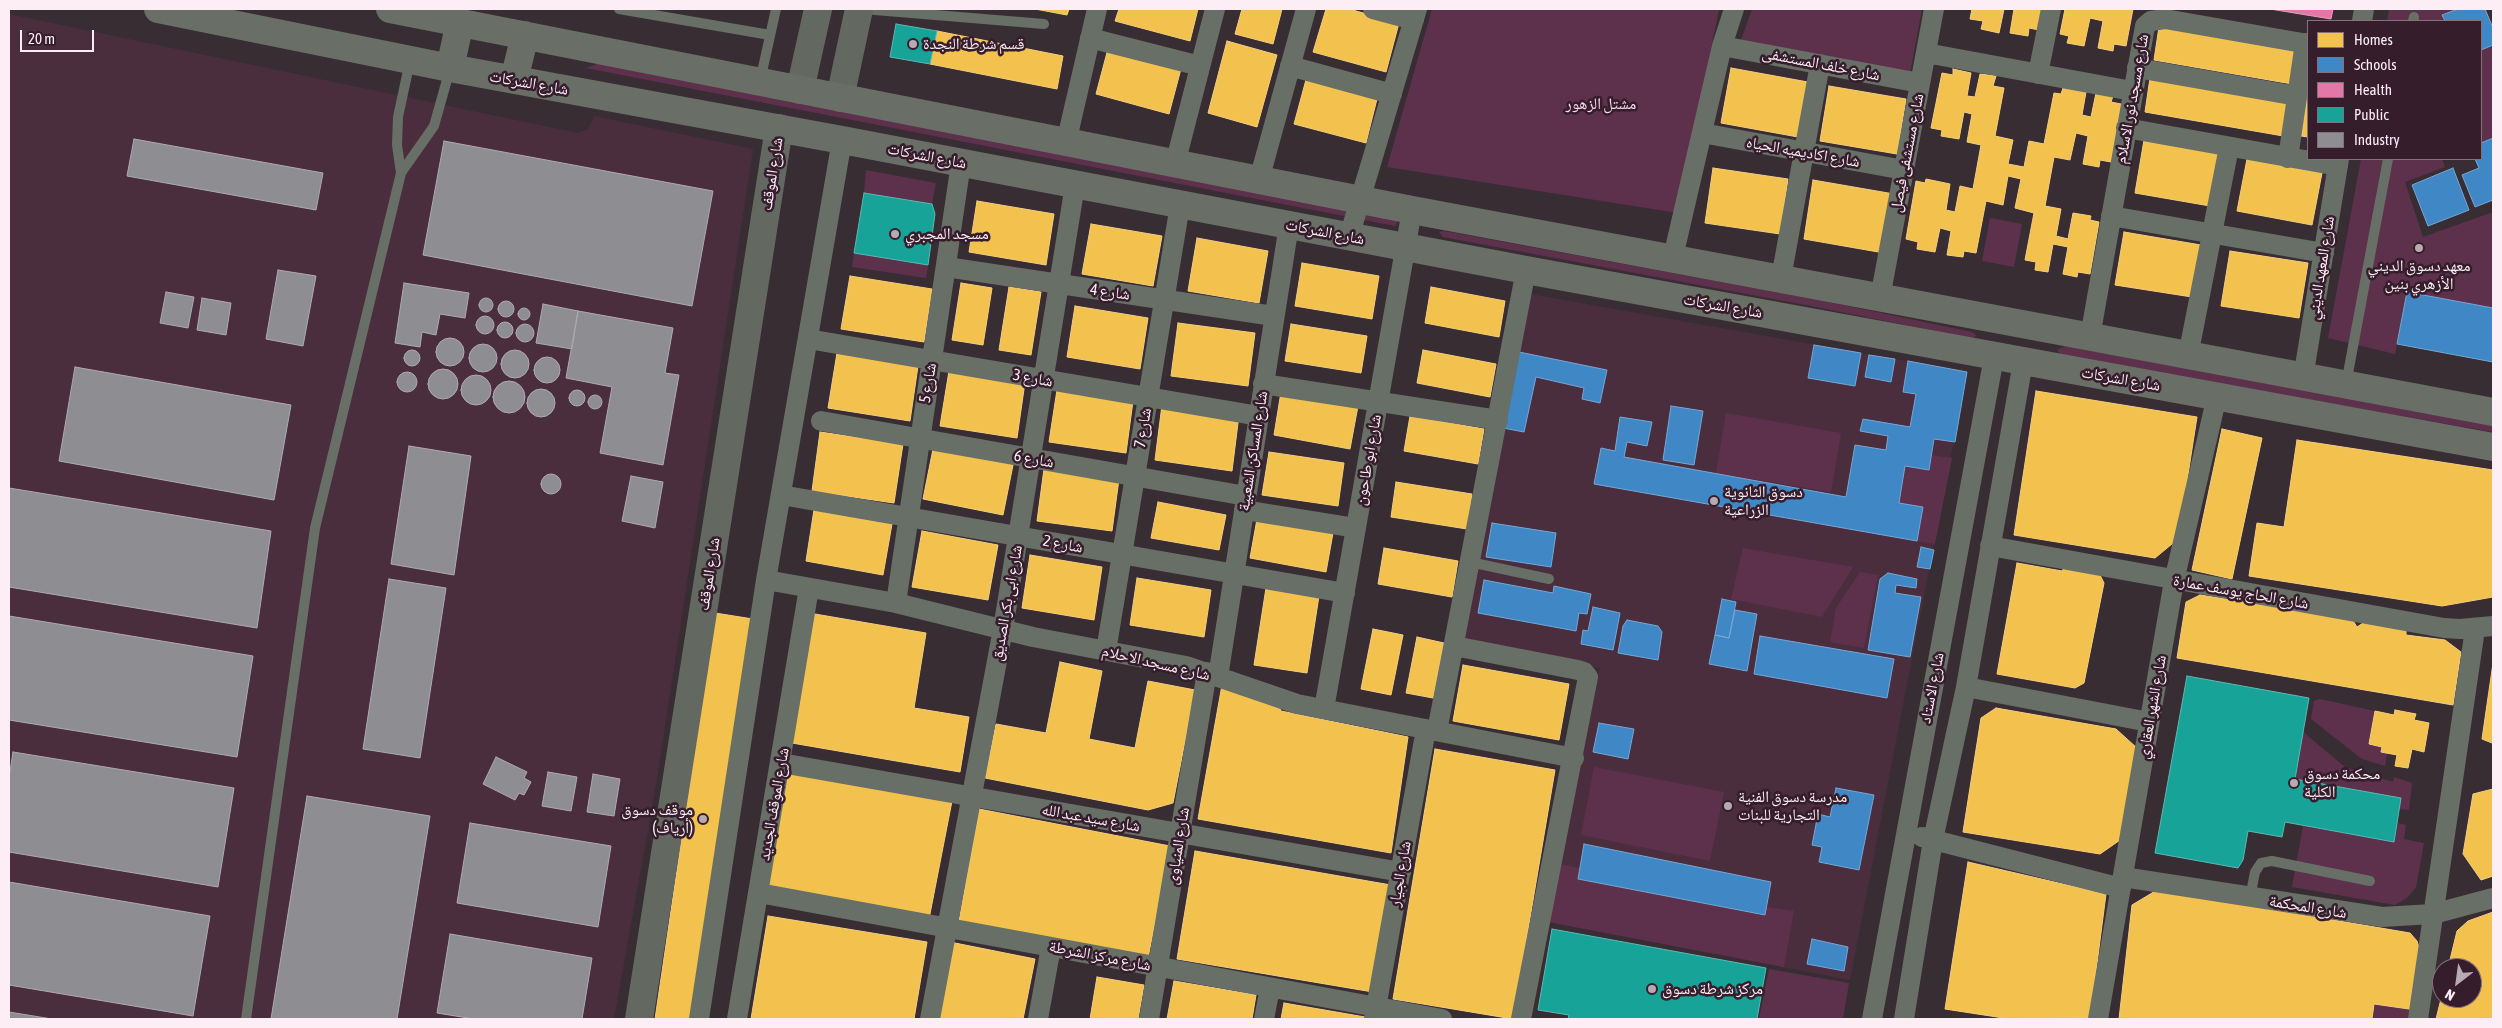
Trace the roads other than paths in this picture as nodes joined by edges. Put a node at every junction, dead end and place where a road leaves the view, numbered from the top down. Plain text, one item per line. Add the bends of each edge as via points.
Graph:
1 (158, 9) edge
2 (395, 9) edge
3 (619, 9) edge
4 (776, 9) edge
5 (818, 9) edge
6 (859, 9) edge
7 (864, 9) edge
8 (1097, 9) edge
9 (1215, 9) edge
10 (1306, 9) edge
11 (1373, 9) edge
12 (1734, 9) edge
13 (1934, 9) edge
14 (2051, 9) edge
15 (1415, 14) edge
16 (255, 19) edge
17 (460, 22) junction
18 (1044, 24) dead end
19 (525, 35) junction
20 (770, 35) junction
21 (1090, 38) junction
22 (2307, 43) edge
23 (1722, 46) junction
24 (1926, 53) junction
25 (410, 60) junction
26 (1820, 64) junction
27 (1200, 66) junction
28 (1290, 66) junction
29 (450, 68) junction
30 (2137, 68) junction
31 (2038, 74) junction
32 (514, 80) junction
33 (760, 82) junction
34 (1920, 83) junction
35 (800, 90) junction
36 (2132, 91) junction
37 (1392, 94) junction
38 (2297, 96) junction
39 (840, 98) junction
40 (779, 128) junction
41 (2126, 128) junction
42 (1702, 133) junction
43 (842, 140) junction
44 (1066, 143) junction
45 (2229, 147) junction
46 (1804, 152) junction
47 (2288, 158) junction
48 (2307, 160) edge
49 (2308, 160) edge
50 (2388, 160) edge
51 (961, 163) junction
52 (2339, 163) edge
53 (1175, 164) junction
54 (1904, 170) junction
55 (400, 173) junction
56 (1258, 180) junction
57 (1075, 184) junction
58 (1360, 200) junction
59 (1180, 205) junction
60 (1412, 210) junction
61 (2111, 216) junction
62 (1288, 225) junction
63 (2212, 234) junction
64 (1349, 237) junction
65 (1405, 247) junction
66 (2324, 253) junction
67 (1673, 257) junction
68 (946, 267) junction
69 (1526, 270) junction
70 (1780, 278) junction
71 (1058, 284) junction
72 (1880, 298) junction
73 (1164, 300) junction
74 (1274, 316) junction
75 (2090, 337) junction
76 (808, 339) junction
77 (1994, 356) junction
78 (2188, 356) junction
79 (932, 361) junction
80 (2023, 362) junction
81 (2303, 378) junction
82 (1043, 380) junction
83 (1264, 384) junction
84 (2345, 385) junction
85 (2217, 396) junction
86 (1148, 397) junction
87 (1378, 401) junction
88 (2493, 412) edge
89 (1259, 416) junction
90 (1498, 420) junction
91 (821, 421) dead end
92 (920, 439) junction
93 (2493, 447) edge
94 (1031, 458) junction
95 (1135, 476) junction
96 (781, 495) junction
97 (1245, 503) junction
98 (908, 518) junction
99 (1356, 528) junction
100 (1018, 536) junction
101 (1990, 546) junction
102 (1122, 554) junction
103 (1470, 562) junction
104 (1234, 574) junction
105 (1548, 579) dead end
106 (766, 580) junction
107 (2174, 580) junction
108 (809, 588) junction
109 (1344, 593) junction
110 (896, 603) junction
111 (2484, 627) edge
112 (1003, 629) junction
113 (1454, 646) junction
114 (1106, 651) junction
115 (1212, 674) junction
116 (1966, 687) junction
117 (1324, 709) junction
118 (2149, 722) junction
119 (1432, 730) junction
120 (1574, 758) junction
121 (781, 763) junction
122 (972, 796) junction
123 (1905, 832) junction
124 (1180, 833) junction
125 (1933, 840) junction
126 (1400, 872) junction
127 (2370, 881) dead end
128 (2122, 883) junction
129 (759, 894) junction
130 (2250, 898) junction
131 (2493, 898) edge
132 (2434, 914) junction
133 (947, 928) junction
134 (1051, 947) junction
135 (1158, 967) junction
136 (1270, 988) junction
137 (1376, 1013) edge
138 (246, 1019) edge
139 (639, 1019) edge
140 (699, 1019) edge
141 (737, 1019) edge
142 (930, 1019) edge
143 (1038, 1019) edge
144 (1149, 1019) edge
145 (1264, 1019) edge
146 (1442, 1019) edge
147 (1521, 1019) edge
148 (1872, 1019) edge
149 (1904, 1019) edge
150 (2098, 1019) edge
151 (2418, 1019) edge

1 - 16 main road, شارع الشركات
2 - 17 main road
3 - 20 lane
4 - 20 lane
5 - 35 street
6 - 39 street
7 - 18 lane
8 - 21 street
9 - 27 street
10 - 28 street
11 - 15 street
12 - 23 street
13 - 24 street, شارع مستشفى فيصل
14 - 31 street
15 - 37 street
16 - 25 main road, شارع الشركات
17 - 19 main road
17 - 29 main road
19 - 32 main road
19 - 33 main road
20 - 33 lane
21 - 27 street
21 - 44 street
22 - 30 street, شارع مسجد نور الاسلام via 2158,19 2145,26
22 - 38 street
23 - 26 street, شارع خلف المستشفى
23 - 42 street
24 - 31 street
24 - 34 street, شارع مستشفى فيصل
25 - 29 main road, شارع الشركات
25 - 55 lane via 398,117
26 - 34 street, شارع خلف المستشفى
26 - 46 street
27 - 53 street
28 - 37 street
28 - 56 street
29 - 32 main road, شارع الشركات
29 - 55 lane via 434,126
30 - 36 street, شارع مسجد نور الاسلام
30 - 38 street
31 - 36 street
32 - 40 main road, شارع الشركات
33 - 35 main road
34 - 54 street, شارع مستشفى فيصل
35 - 39 main road
36 - 41 street, شارع مسجد نور الاسلام
37 - 58 street
38 - 47 street
39 - 44 main road
40 - 43 main road, شارع الشركات
40 - 139 street, شارع الموقف
41 - 45 street
41 - 61 street, شارع مسجد نور الاسلام
42 - 46 street, شارع اكاديميه الحياه
42 - 67 street
43 - 51 main road, شارع الشركات
43 - 76 street
44 - 53 main road
45 - 47 street
45 - 63 street
46 - 54 street, شارع اكاديميه الحياه
46 - 70 street
47 - 48 street
49 - 52 street
50 - 84 lane
51 - 57 main road, شارع الشركات
51 - 68 street, شارع 5
52 - 66 street, شارع المعهد الديني
53 - 56 main road
54 - 72 street, شارع مستشفى فيصل
55 - 138 lane via 315,528
56 - 58 main road
57 - 59 main road, شارع الشركات
57 - 71 street, شارع ابى بكر الصديق
58 - 60 main road
58 - 64 street
59 - 62 main road, شارع الشركات
59 - 73 street, شارع 7
60 - 65 street, شارع ابو طاحون
60 - 67 main road
61 - 63 street
61 - 75 street, شارع مسجد نور الاسلام
62 - 64 main road, شارع الشركات
62 - 74 street, شارع المساكن الشعبية
63 - 66 street
63 - 78 street
64 - 65 main road, شارع الشركات
65 - 69 main road, شارع الشركات
65 - 87 street, شارع ابو طاحون
66 - 81 street, شارع المعهد الديني
67 - 70 main road
68 - 71 street, شارع 4
68 - 79 street, شارع 5
69 - 77 main road, شارع الشركات
69 - 90 street, شارع الجيار
70 - 72 main road
71 - 73 street, شارع 4
71 - 82 street, شارع ابى بكر الصديق
72 - 75 main road
73 - 74 street, شارع 4
73 - 86 street, شارع 7
74 - 83 street, شارع المساكن الشعبية
75 - 78 main road
76 - 79 street, شارع 3
76 - 96 street
77 - 80 main road, شارع الشركات
77 - 123 street, شارع الاستاد
78 - 81 main road
79 - 82 street, شارع 3
79 - 92 street, شارع 5
80 - 85 main road, شارع الشركات
80 - 101 street, شارع الاستاد
81 - 84 main road
82 - 86 street, شارع 3
82 - 94 street, شارع ابى بكر الصديق
83 - 87 street
83 - 89 street, شارع المساكن الشعبية
84 - 88 main road
85 - 93 main road, شارع الشركات
85 - 107 street, شارع الشهر العقاري
86 - 89 street, شارع 3
86 - 95 street, شارع 7
87 - 90 street
87 - 99 street, شارع ابو طاحون
89 - 97 street, شارع المساكن الشعبية
90 - 103 street, شارع الجيار
91 - 92 street, شارع 6
92 - 94 street, شارع 6
92 - 98 street, شارع 5
94 - 95 street, شارع 6
94 - 100 street, شارع ابى بكر الصديق
95 - 97 street, شارع 6
95 - 102 street, شارع 7
96 - 98 street, شارع 2
96 - 106 street
97 - 99 street, شارع 6
97 - 104 street, شارع المساكن الشعبية
98 - 100 street, شارع 2
98 - 110 street, شارع 5
99 - 109 street, شارع ابو طاحون
100 - 102 street, شارع 2
100 - 112 street, شارع ابى بكر الصديق
101 - 107 street, شارع الحاج يوسف عمارة
101 - 116 street, شارع الاستاد
102 - 104 street, شارع 2
102 - 114 street, شارع 7
103 - 105 lane
103 - 113 street, شارع الجيار
104 - 109 street, شارع 2
104 - 115 street, شارع المساكن الشعبية
106 - 108 street, شارع مسجد الاحلام
106 - 140 street
107 - 111 street, شارع الحاج يوسف عمارة via 2444,628
107 - 118 street, شارع الشهر العقاري
108 - 110 street, شارع مسجد الاحلام
108 - 121 street, شارع الموقف الجديد
109 - 117 street, شارع ابو طاحون
110 - 112 street, شارع مسجد الاحلام
111 - 132 street
112 - 114 street, شارع مسجد الاحلام
112 - 122 street, شارع ابى بكر الصديق
113 - 119 street, شارع الجيار
113 - 120 street via 1584,672 1588,677
114 - 115 street, شارع مسجد الاحلام
115 - 117 street, شارع مسجد الاحلام via 1270,696
115 - 124 street, شارع المنياوى
116 - 118 street
116 - 125 street, شارع الاستاد
117 - 119 street, شارع مسجد الاحلام
118 - 128 street, شارع الشهر العقاري
119 - 120 street, شارع مسجد الاحلام
119 - 126 street, شارع الجيار
120 - 147 street
121 - 122 street, شارع سيد عبد الله
121 - 129 street, شارع الموقف الجديد
122 - 124 street, شارع سيد عبد الله
122 - 133 street, شارع ابى بكر الصديق
123 - 125 street, شارع المحكمة
123 - 148 street, شارع الاستاد
124 - 126 street, شارع سيد عبد الله
124 - 135 street, شارع المنياوى
125 - 128 street, شارع المحكمة
125 - 149 street, شارع الاستاد
126 - 137 street, شارع الجيار
127 - 130 lane via 2272,861 2261,863 2255,872
128 - 130 street, شارع المحكمة
128 - 150 street, شارع الشهر العقاري
129 - 133 street, شارع مركز الشرطة
129 - 141 street, شارع الموقف الجديد
130 - 132 street, شارع المحكمة via 2356,915
131 - 132 street, شارع المحكمة
132 - 151 street
133 - 134 street, شارع مركز الشرطة
133 - 142 street, شارع ابى بكر الصديق
134 - 135 street, شارع مركز الشرطة
134 - 143 street
135 - 136 street, شارع مركز الشرطة
135 - 144 street, شارع المنياوى
136 - 137 street, شارع مركز الشرطة
136 - 145 street
137 - 146 street, شارع مركز الشرطة

